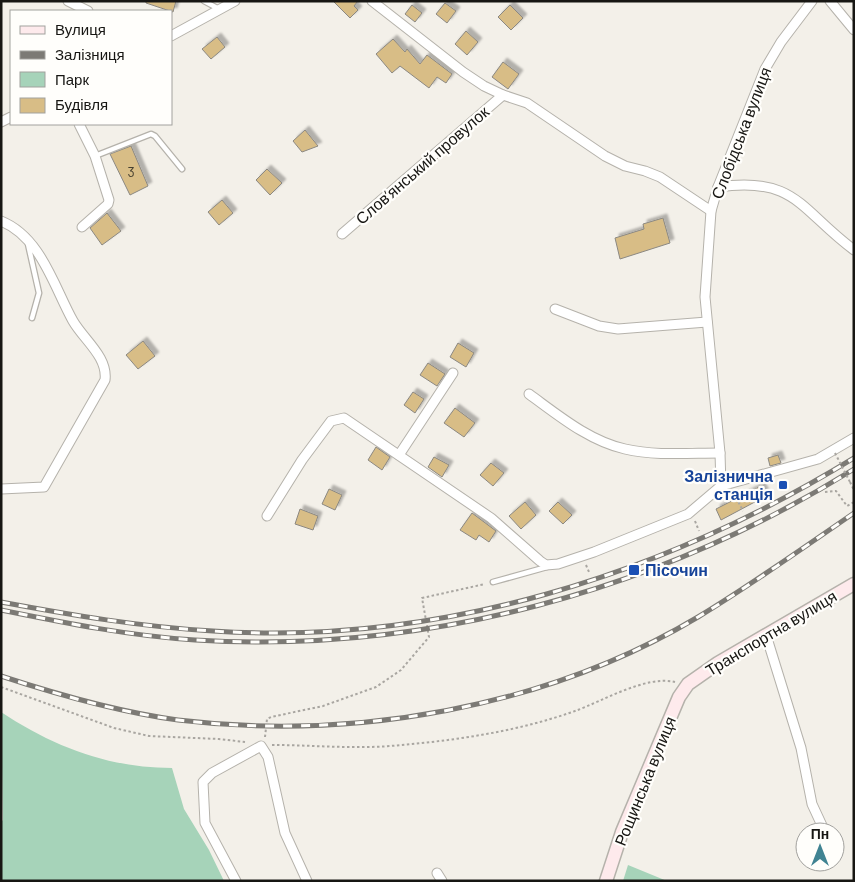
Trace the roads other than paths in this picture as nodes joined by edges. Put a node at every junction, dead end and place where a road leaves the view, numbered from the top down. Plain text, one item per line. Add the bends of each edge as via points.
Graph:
1 (68, 1) edge
2 (204, 1) edge
3 (235, 1) edge
4 (372, 1) edge
5 (812, 1) edge
6 (830, 1) edge
7 (86, 10) edge
8 (221, 10) junction
9 (854, 30) edge
10 (172, 35) edge
11 (502, 95) junction
12 (80, 125) edge
13 (95, 156) junction
14 (182, 169) dead end
15 (718, 187) junction
16 (711, 211) junction
17 (1, 221) edge
18 (82, 227) dead end
19 (342, 234) dead end
20 (27, 240) junction
21 (854, 250) edge
22 (554, 309) dead end
23 (32, 318) dead end
24 (706, 322) junction
25 (453, 373) dead end
26 (529, 394) dead end
27 (854, 438) edge
28 (720, 454) junction
29 (398, 455) junction
30 (725, 485) junction
31 (1, 489) edge
32 (267, 516) dead end
33 (558, 564) junction
34 (493, 582) road end
35 (854, 584) edge
36 (766, 635) junction
37 (688, 684) joint
38 (820, 822) edge
39 (236, 881) edge
40 (306, 881) edge
41 (606, 881) edge

1 - 7 street
2 - 8 lane
3 - 8 street
4 - 11 street via 462,72
5 - 15 street, Слобідська вулиця via 765,69
6 - 9 street
8 - 10 street
11 - 16 street via 527,103 605,156 660,177
11 - 19 street, Слов’янський провулок
12 - 13 street
13 - 14 lane via 151,134
13 - 18 street via 108,204
15 - 16 street, Слобідська вулиця
15 - 21 street via 741,184 778,190 807,207
16 - 24 street, Слобідська вулиця via 705,274
17 - 20 street via 13,226
20 - 23 lane via 39,293
20 - 31 street via 56,285 73,322 101,359 105,374 44,487
22 - 24 street via 599,326 618,329
24 - 28 street, Слобідська вулиця
25 - 29 street
26 - 28 street via 574,427 624,449
27 - 30 street via 818,459
28 - 30 street, Слобідська вулиця
29 - 32 street via 344,418 334,419 302,460
29 - 33 street via 491,518 540,561 546,565
30 - 33 street via 688,514
33 - 34 lane
35 - 36 street, Транспортна вулиця
36 - 37 street, Транспортна вулиця
36 - 38 street via 801,748 812,804
37 - 41 street, Рощинська вулиця via 679,697 629,817
39 - 40 street via 205,823 203,782 212,773 262,746 268,757 285,833

